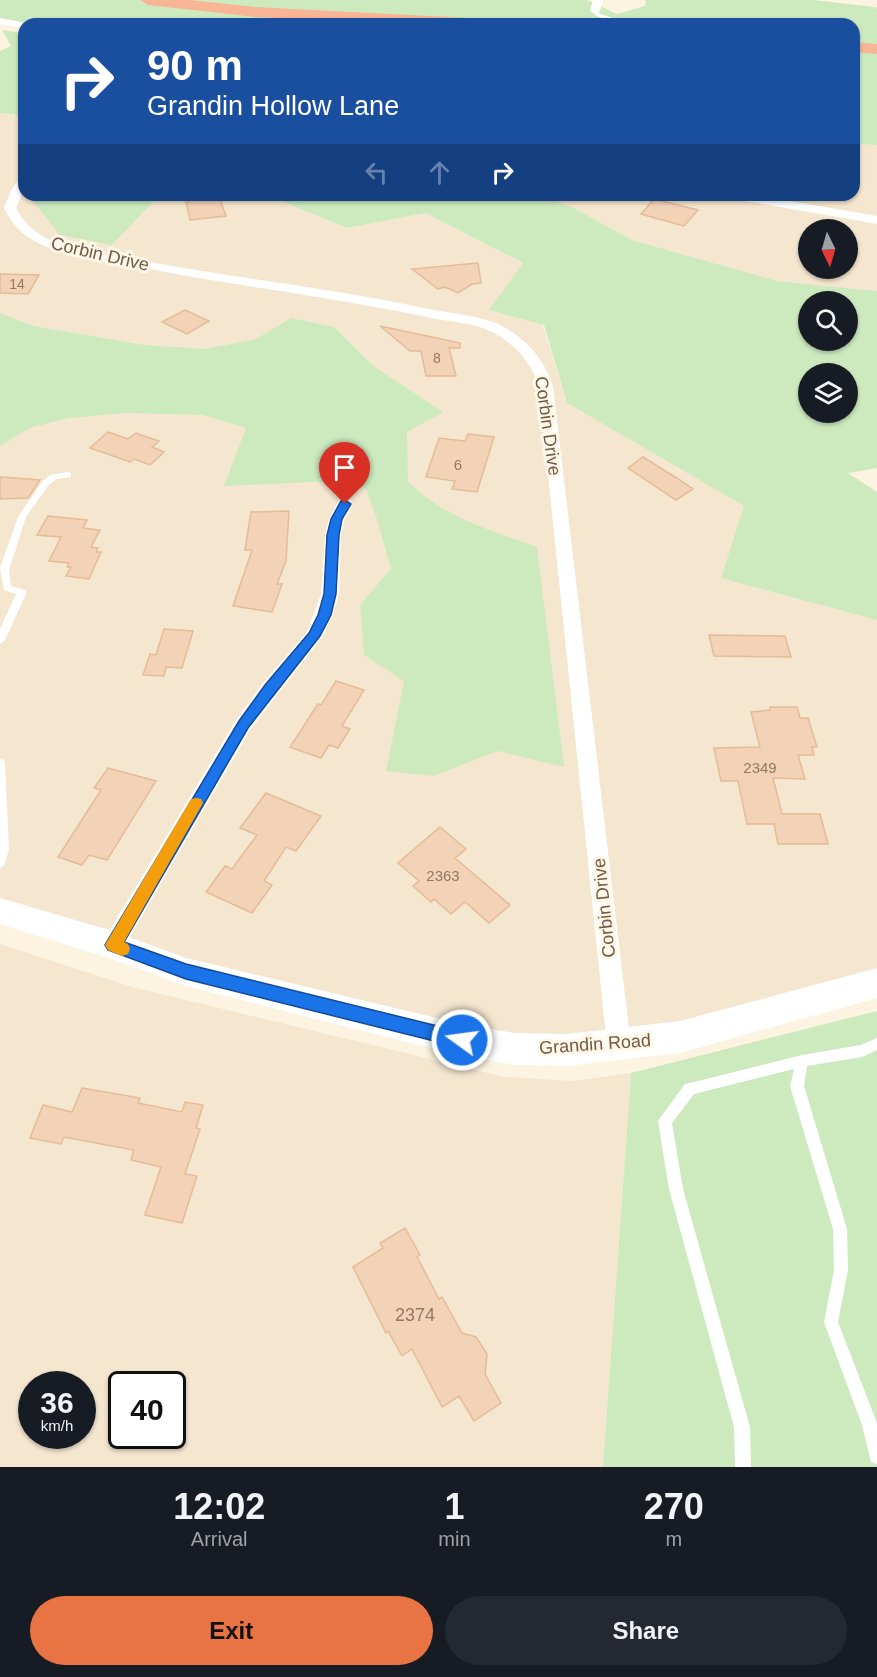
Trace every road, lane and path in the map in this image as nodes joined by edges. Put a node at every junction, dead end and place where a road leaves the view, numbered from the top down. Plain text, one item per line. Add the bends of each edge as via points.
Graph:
1 (148, 0) edge
2 (598, 0) edge
3 (595, 11) joint
4 (372, 18) edge
5 (608, 18) edge
6 (0, 21) edge
7 (18, 25) edge
8 (860, 48) edge
9 (877, 49) edge
10 (18, 188) edge
11 (769, 201) edge
12 (877, 220) edge
13 (68, 475) dead end
14 (345, 504) dead end
15 (0, 640) edge
16 (0, 763) edge
17 (0, 863) edge
18 (0, 910) edge
19 (113, 945) junction
20 (877, 983) edge
21 (877, 1044) edge
22 (619, 1046) junction
23 (802, 1061) junction
24 (877, 1456) edge
25 (743, 1467) edge

1 - 4 highway via 255,12
2 - 3 street
3 - 5 lane
6 - 7 street
8 - 9 highway
10 - 22 street, Corbin Drive via 10,208 16,220 27,231 58,246 200,275 470,321 510,336 534,359 546,387
11 - 12 street
13 - 15 lane via 53,477 45,484 22,517 4,570 7,588 22,592
14 - 19 street via 333,535 330,594 314,636 243,725
16 - 17 lane
18 - 19 street, Grandin Road
19 - 22 street, Grandin Road via 186,972 462,1040 524,1049
20 - 22 street, Grandin Road via 680,1037
21 - 23 lane via 862,1051
23 - 24 lane via 797,1086 840,1229 841,1270 831,1322 870,1425
23 - 25 lane via 690,1089 665,1121 676,1189 742,1427

